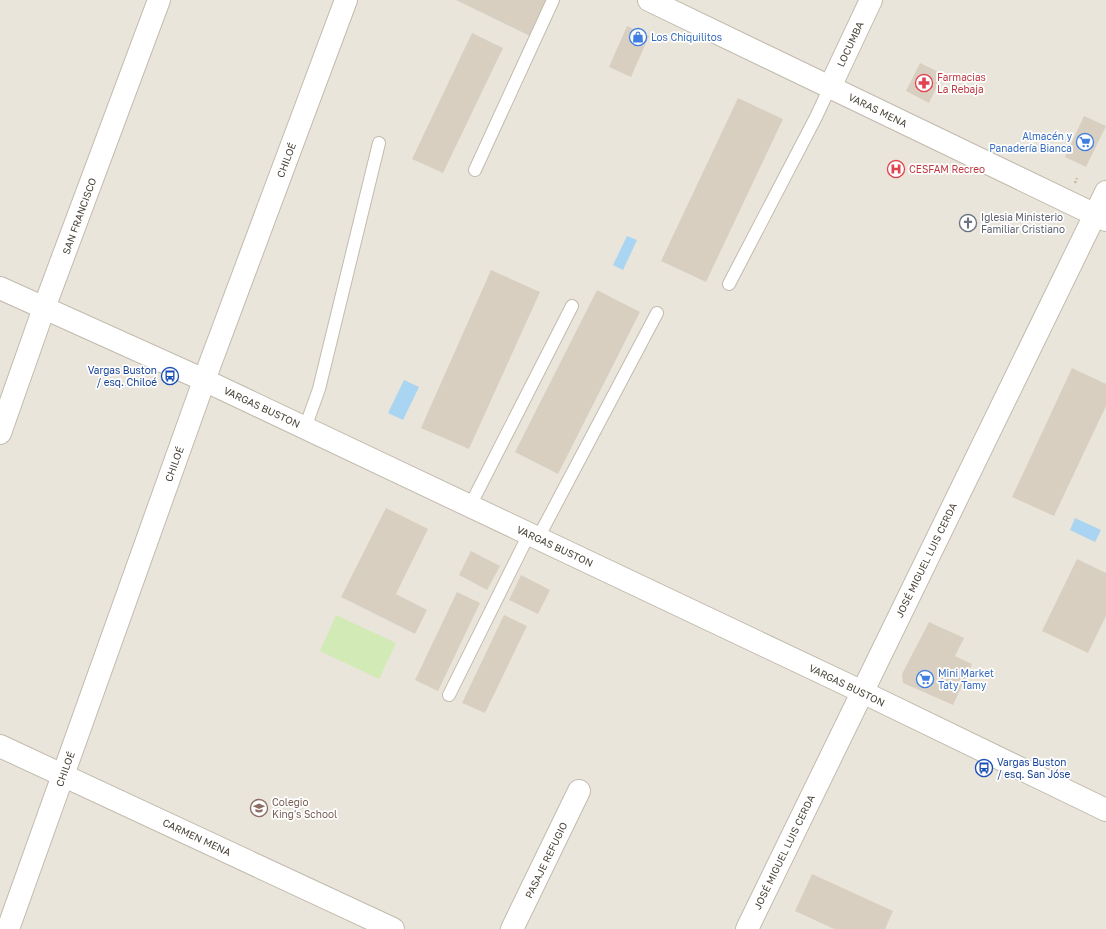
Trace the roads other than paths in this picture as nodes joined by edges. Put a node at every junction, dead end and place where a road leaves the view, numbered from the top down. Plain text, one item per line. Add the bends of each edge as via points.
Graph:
1 (159, 0) edge
2 (346, 0) edge
3 (553, 0) edge
4 (649, 0) edge
5 (871, 0) edge
6 (830, 87) junction
7 (379, 143) dead end
8 (475, 170) dead end
9 (1106, 192) edge
10 (1101, 217) edge
11 (729, 284) dead end
12 (0, 288) edge
13 (572, 306) dead end
14 (44, 308) junction
15 (657, 313) dead end
16 (204, 380) junction
17 (305, 428) junction
18 (0, 433) edge
19 (470, 506) junction
20 (534, 536) junction
21 (862, 692) junction
22 (448, 695) dead end
23 (0, 746) edge
24 (63, 774) junction
25 (579, 791) dead end
26 (1106, 810) edge
27 (8, 929) edge
28 (393, 929) edge
29 (512, 929) edge
30 (747, 929) edge

1 - 14 street, SAN FRANCISCO
2 - 16 street, CHILOÉ
3 - 8 lane
4 - 6 street, VARAS MENA
5 - 6 street, LOCUMBA
6 - 10 street, VARAS MENA
6 - 11 lane
7 - 17 lane via 319,389
9 - 10 street, JOSÉ MIGUEL LUIS CERDA
10 - 21 street, JOSÉ MIGUEL LUIS CERDA
12 - 14 street, VARGAS BUSTON
13 - 19 lane
14 - 16 street, VARGAS BUSTON
14 - 18 street, SAN FRANCISCO
15 - 20 lane
16 - 17 street, VARGAS BUSTON
16 - 24 street, CHILOÉ
17 - 19 street, VARGAS BUSTON
19 - 20 street, VARGAS BUSTON
20 - 21 street, VARGAS BUSTON
20 - 22 lane
21 - 26 street, VARGAS BUSTON
21 - 30 street, JOSÉ MIGUEL LUIS CERDA
23 - 24 street, CARMEN MENA
24 - 27 street, CHILOÉ
24 - 28 street, CARMEN MENA
25 - 29 street, PASAJE REFUGIO

